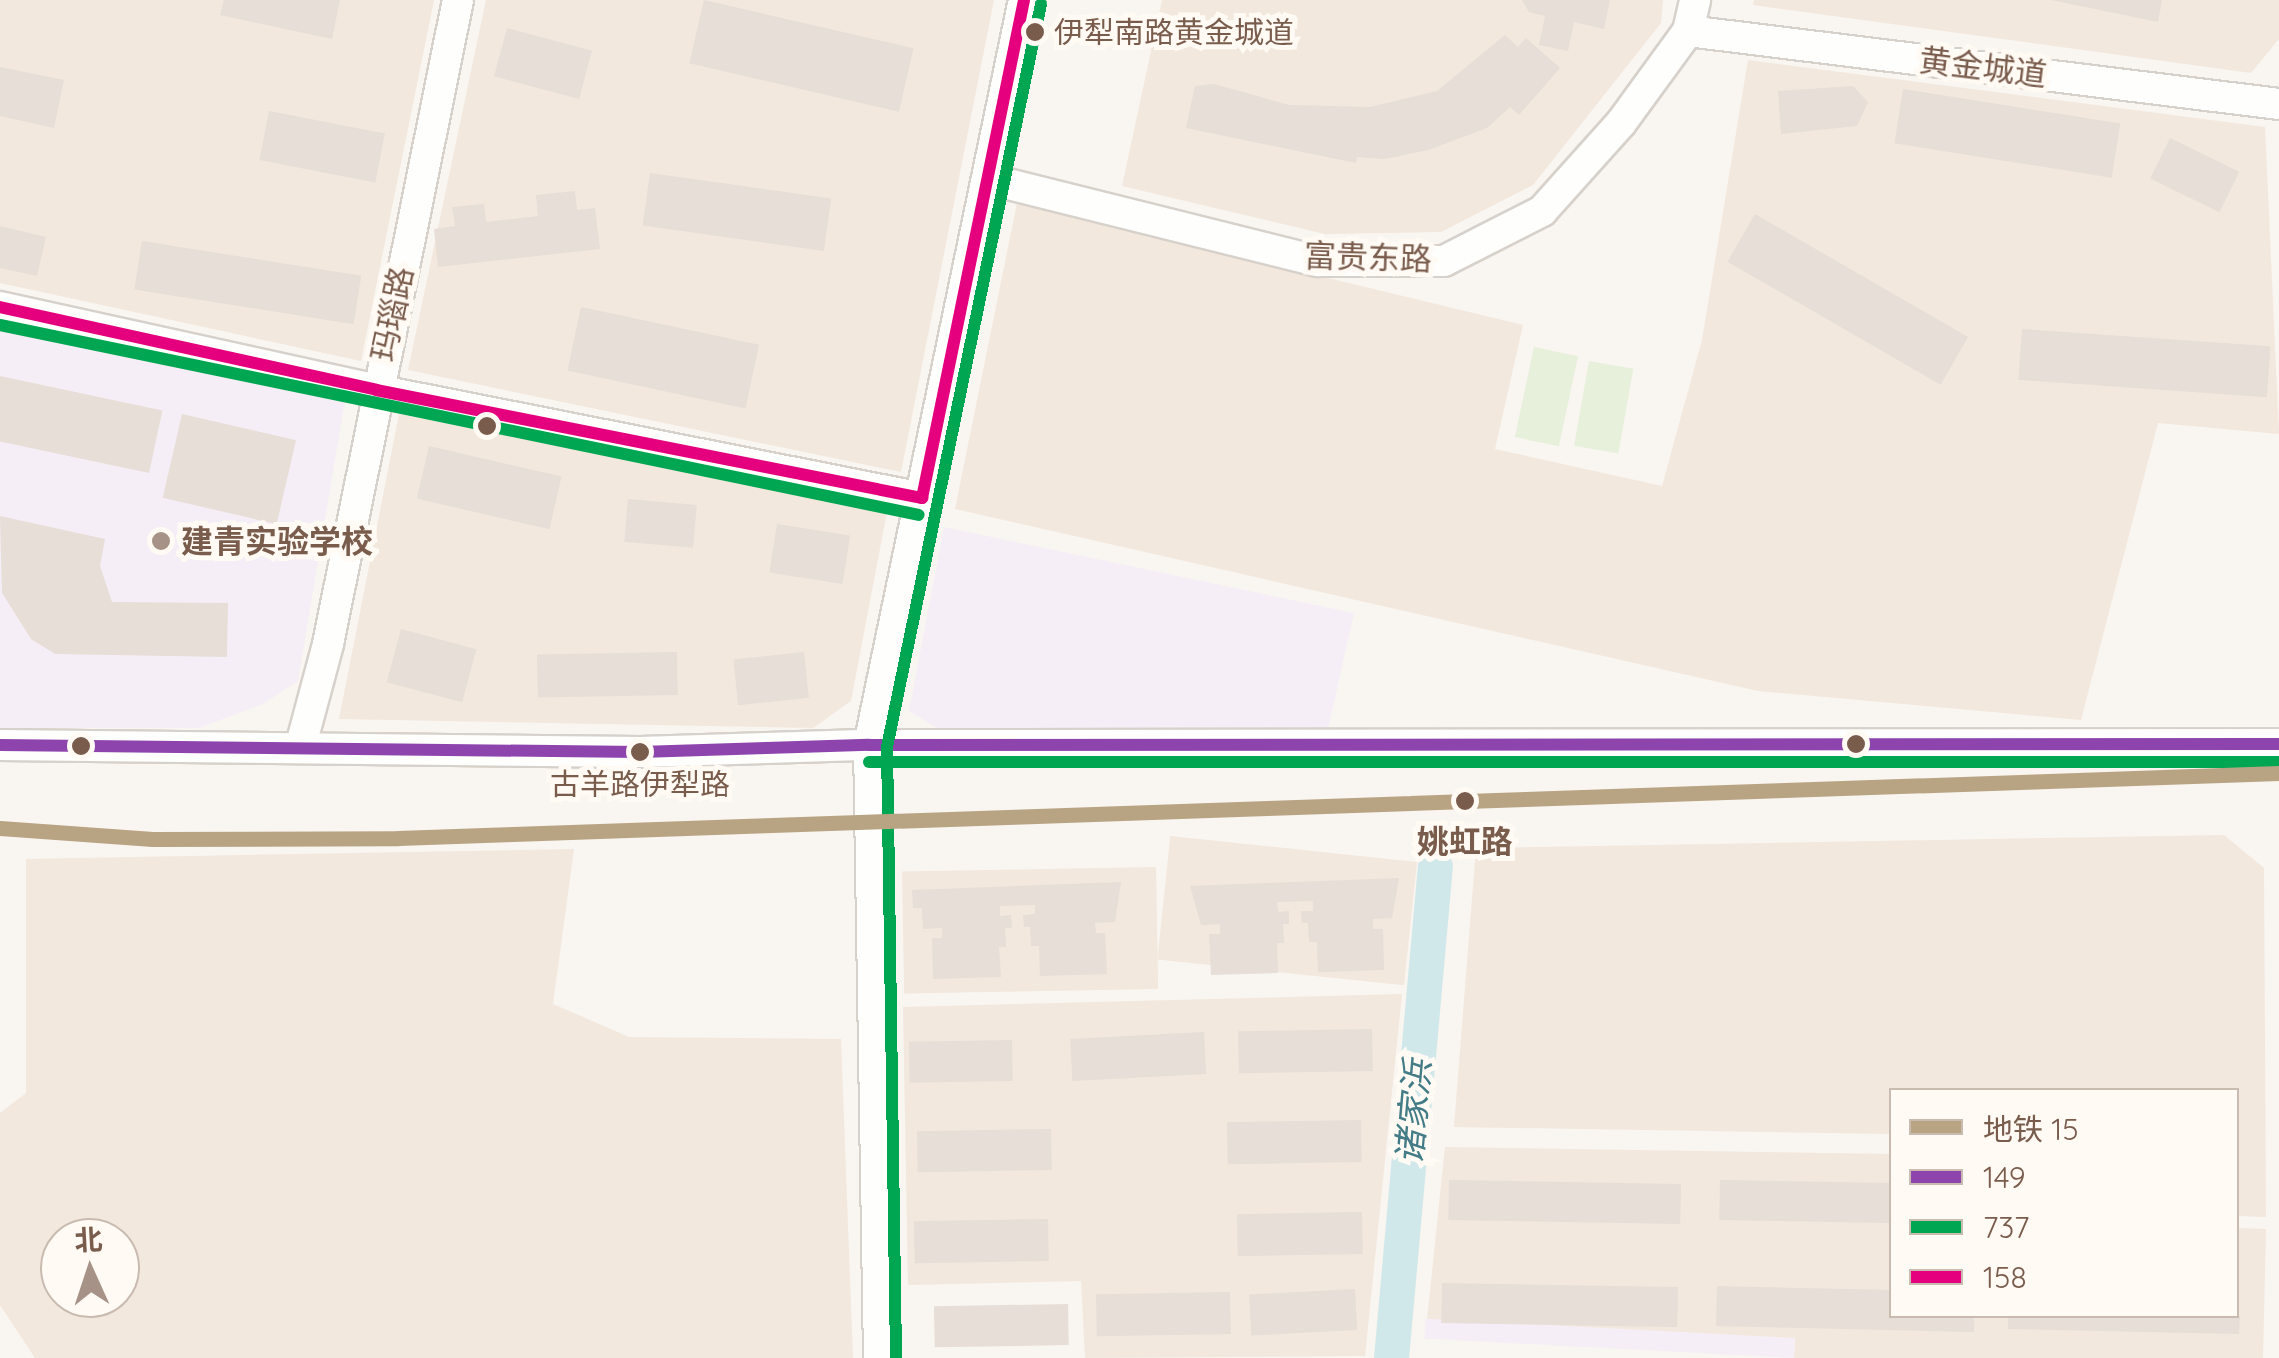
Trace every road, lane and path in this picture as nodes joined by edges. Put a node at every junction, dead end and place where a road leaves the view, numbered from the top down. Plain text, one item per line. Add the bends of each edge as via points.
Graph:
1 (458, 0) edge
2 (1024, 0) edge
3 (1696, 0) edge
4 (1688, 31) junction
5 (2279, 104) edge
6 (988, 180) junction
7 (0, 307) edge
8 (376, 390) junction
9 (922, 498) junction
10 (2279, 744) edge
11 (0, 745) edge
12 (302, 745) junction
13 (870, 745) junction
14 (880, 1358) edge

1 - 8 street, 玛瑙路
2 - 6 street
3 - 4 street, 富贵东路
4 - 5 street, 黄金城道
4 - 6 street, 富贵东路 via 1621,123 1542,211 1444,261 1318,262
6 - 9 street
7 - 8 street
8 - 9 street
8 - 12 street, 玛瑙路
9 - 13 street
10 - 13 street
11 - 12 street
12 - 13 street via 640,752
13 - 14 street

